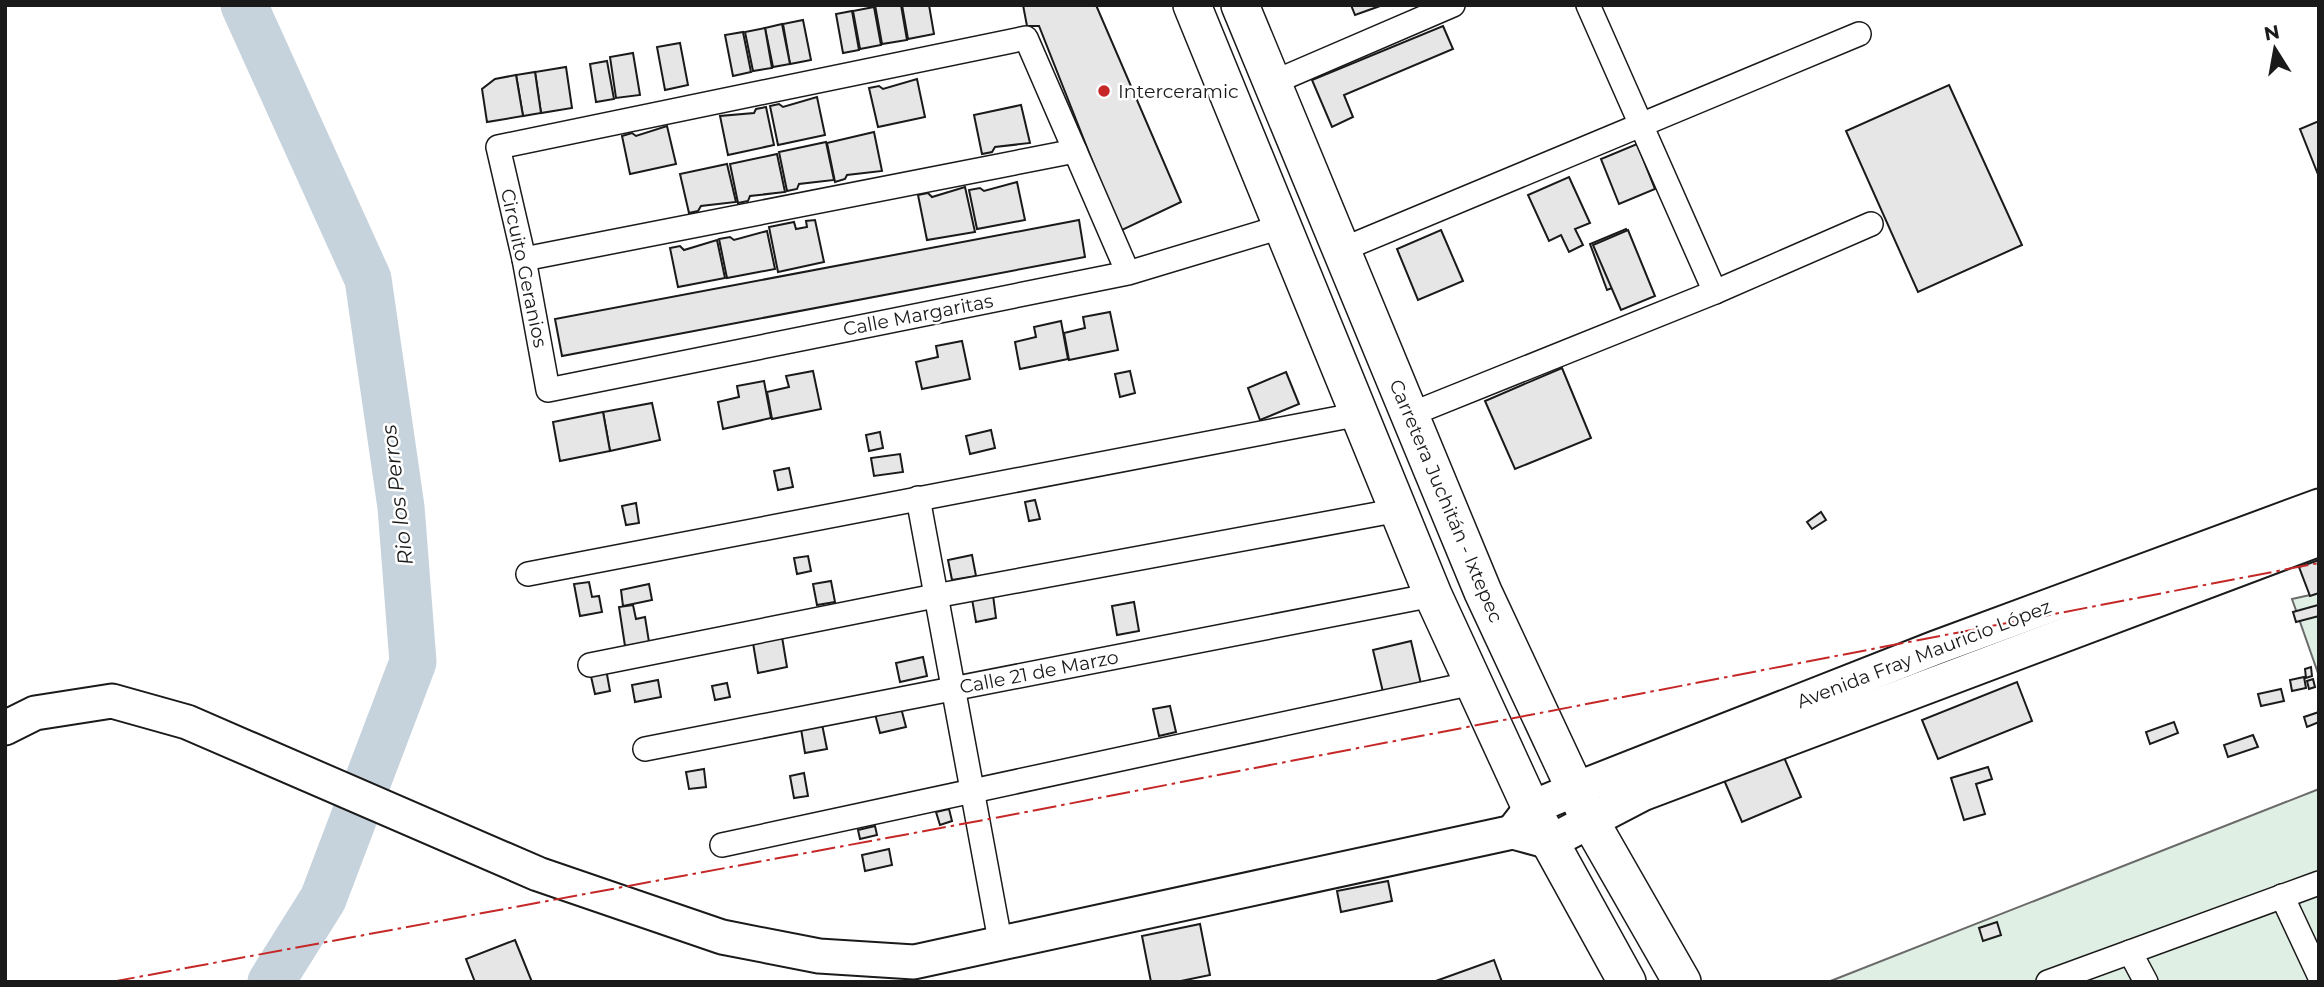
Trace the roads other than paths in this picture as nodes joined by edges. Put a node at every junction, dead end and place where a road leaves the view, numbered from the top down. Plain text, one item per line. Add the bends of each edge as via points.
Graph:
1 (1192, 5) edge
2 (1240, 5) edge
3 (1453, 5) edge
4 (1588, 5) edge
5 (1859, 34) dead end
6 (1272, 83) junction
7 (1640, 124) junction
8 (1075, 151) junction
9 (1871, 224) dead end
10 (1284, 226) junction
11 (1341, 250) junction
12 (524, 259) junction
13 (1128, 273) junction
14 (1715, 292) junction
15 (548, 390) joint
16 (1360, 414) junction
17 (1409, 415) junction
18 (918, 498) junction
19 (2319, 506) edge
20 (1399, 510) junction
21 (2319, 539) edge
22 (528, 574) dead end
23 (1433, 595) junction
24 (935, 596) junction
25 (590, 665) dead end
26 (1473, 683) junction
27 (953, 689) junction
28 (5, 728) edge
29 (645, 749) dead end
30 (972, 789) junction
31 (1574, 790) junction
32 (1522, 820) junction
33 (1591, 823) junction
34 (1550, 842) junction
35 (722, 845) dead end
36 (2319, 883) edge
37 (2282, 896) junction
38 (1002, 946) junction
39 (2130, 952) junction
40 (914, 972) edge
41 (2319, 975) edge
42 (1627, 982) edge
43 (1682, 982) edge
44 (2048, 982) edge
45 (2146, 982) edge

1 - 10 main road
2 - 6 main road, Carretera Juchitán - Ixtepec
3 - 6 street
4 - 7 street
5 - 7 street
6 - 11 main road, Carretera Juchitán - Ixtepec
7 - 11 street
7 - 14 street
8 - 12 street
8 - 12 street, Circuito Geranios via 1027,38 498,147
8 - 13 street
9 - 14 street
10 - 13 street, Calle Margaritas
10 - 16 main road
11 - 17 main road, Carretera Juchitán - Ixtepec
12 - 15 street, Circuito Geranios
13 - 15 street, Calle Margaritas
14 - 17 street
16 - 18 street
16 - 20 main road
17 - 31 main road, Carretera Juchitán - Ixtepec via 1483,592
18 - 22 street
18 - 24 street
19 - 31 street, Avenida Fray Mauricio López via 1935,648
20 - 23 main road
20 - 24 street
21 - 33 street, Avenida Fray Mauricio López via 1642,794
23 - 26 main road
23 - 27 street, Calle 21 de Marzo
24 - 25 street
24 - 27 street
26 - 30 street
26 - 32 main road
27 - 29 street, Calle 21 de Marzo
27 - 30 street
28 - 40 street, Avenida Fray Mauricio López via 35,713 112,701 187,722 538,874 722,937
30 - 35 street
30 - 38 street
31 - 32 street, Avenida Fray Mauricio López
31 - 33 main road, Carretera Juchitán - Ixtepec
32 - 34 main road
32 - 38 street, Avenida Fray Mauricio López
33 - 34 street, Avenida Fray Mauricio López
33 - 43 main road, Carretera Juchitán - Ixtepec
34 - 42 main road
36 - 37 street
37 - 39 street
37 - 41 street
38 - 40 street, Avenida Fray Mauricio López
39 - 44 street
39 - 45 street

